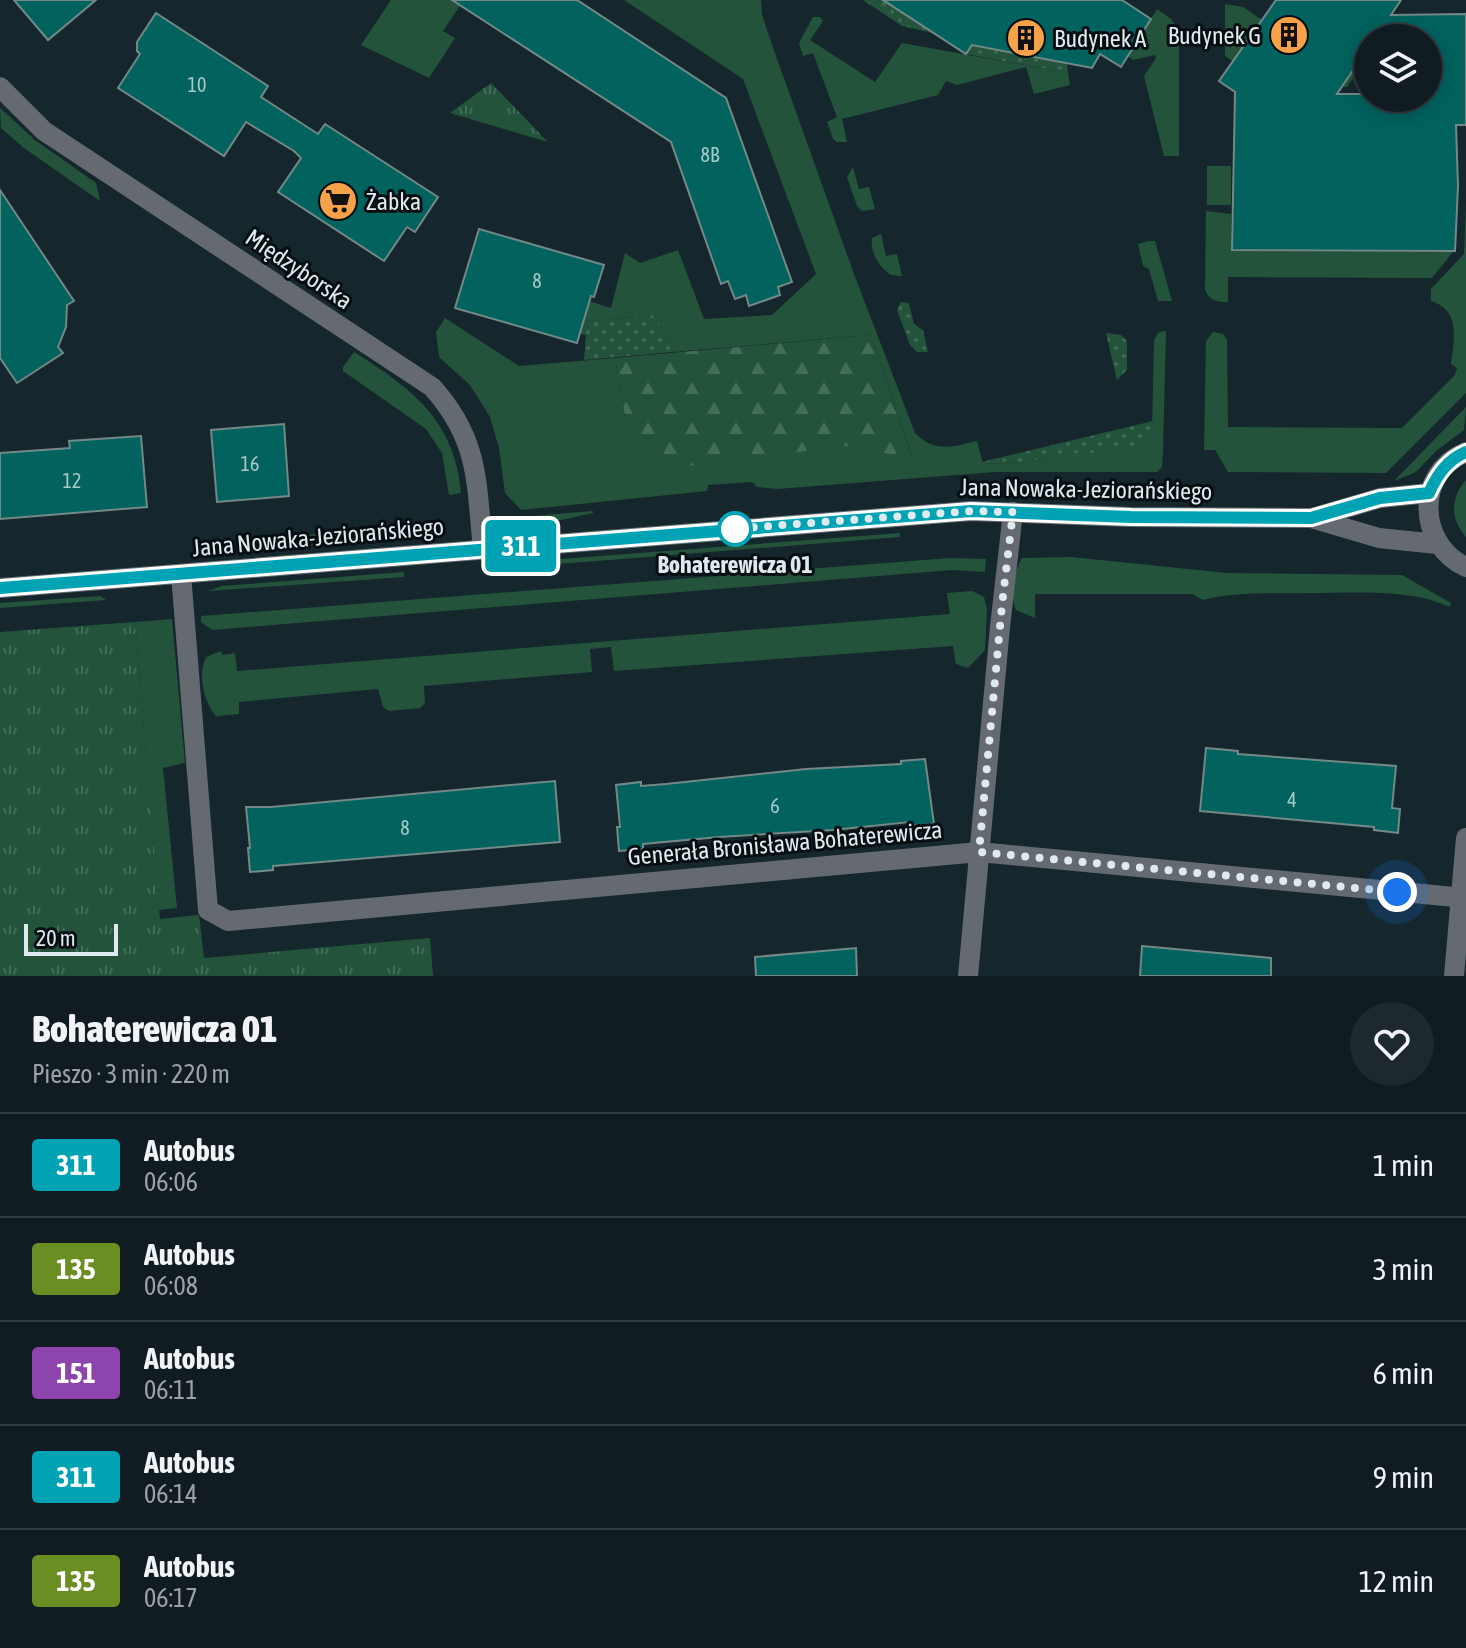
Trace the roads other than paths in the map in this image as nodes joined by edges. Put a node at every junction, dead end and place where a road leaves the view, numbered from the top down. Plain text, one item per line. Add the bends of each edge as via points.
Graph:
1 (0, 87) edge
2 (1466, 452) edge
3 (1429, 493) junction
4 (1013, 512) junction
5 (1311, 518) junction
6 (1437, 544) junction
7 (483, 549) junction
8 (1466, 567) edge
9 (181, 574) junction
10 (0, 588) edge
11 (1466, 838) edge
12 (979, 852) junction
13 (1464, 897) edge
14 (968, 976) edge
15 (1454, 976) edge

1 - 7 street, Międzyborska via 44,131 432,387 459,421 468,443
2 - 3 street via 1445,465
3 - 5 street, Jana Nowaka-Jeziorańskiego via 1380,498
3 - 6 street via 1428,519
4 - 5 street, Jana Nowaka-Jeziorańskiego
4 - 7 street, Jana Nowaka-Jeziorańskiego
4 - 12 street
5 - 6 street, Jana Nowaka-Jeziorańskiego via 1379,538
6 - 8 street
7 - 9 street, Jana Nowaka-Jeziorańskiego
9 - 10 street, Jana Nowaka-Jeziorańskiego
9 - 12 street, Generała Bronisława Bohaterewicza via 208,910 228,921
11 - 13 street
12 - 13 street, Generała Bronisława Bohaterewicza
12 - 14 street
13 - 15 street

